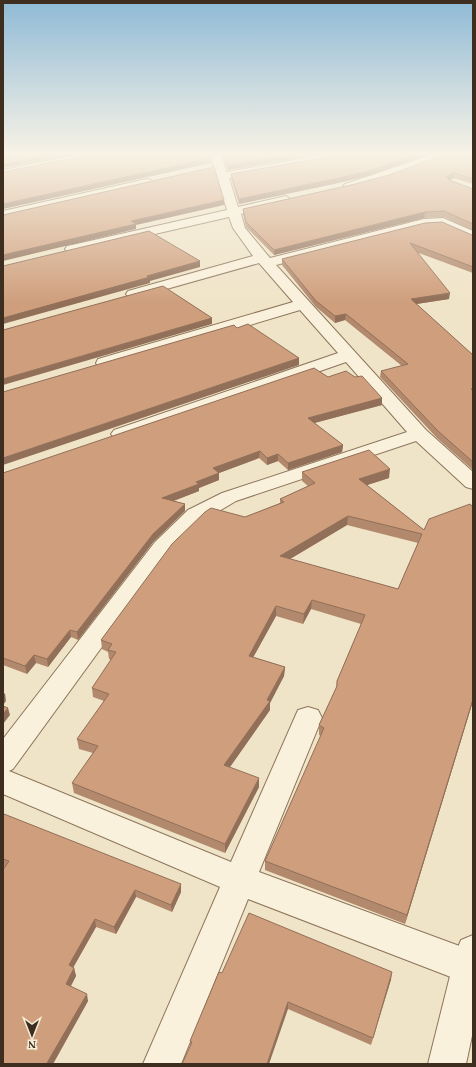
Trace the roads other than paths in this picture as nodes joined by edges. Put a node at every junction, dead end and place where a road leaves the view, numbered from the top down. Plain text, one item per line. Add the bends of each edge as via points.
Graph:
1 (57, 203) edge
2 (231, 203) edge
3 (273, 203) edge
4 (234, 211) junction
5 (3, 215) edge
6 (472, 235) edge
7 (57, 253) edge
8 (264, 260) junction
9 (117, 299) edge
10 (303, 304) junction
11 (349, 355) junction
12 (85, 368) edge
13 (419, 434) junction
14 (108, 438) edge
15 (473, 483) edge
16 (308, 718) dead end
17 (3, 761) edge
18 (3, 781) edge
19 (239, 880) junction
20 (471, 960) edge
21 (162, 1064) edge
22 (447, 1064) edge

1 - 5 street
2 - 4 street
3 - 4 street
4 - 7 street
4 - 8 street via 239,228 248,243
6 - 8 street via 448,224 429,222
8 - 9 street
8 - 10 street
10 - 11 street
10 - 12 street
11 - 13 street
11 - 14 street
13 - 15 street
13 - 17 street via 229,497 196,515 163,547
16 - 19 street
18 - 19 street
19 - 20 street
19 - 21 street
20 - 22 street

